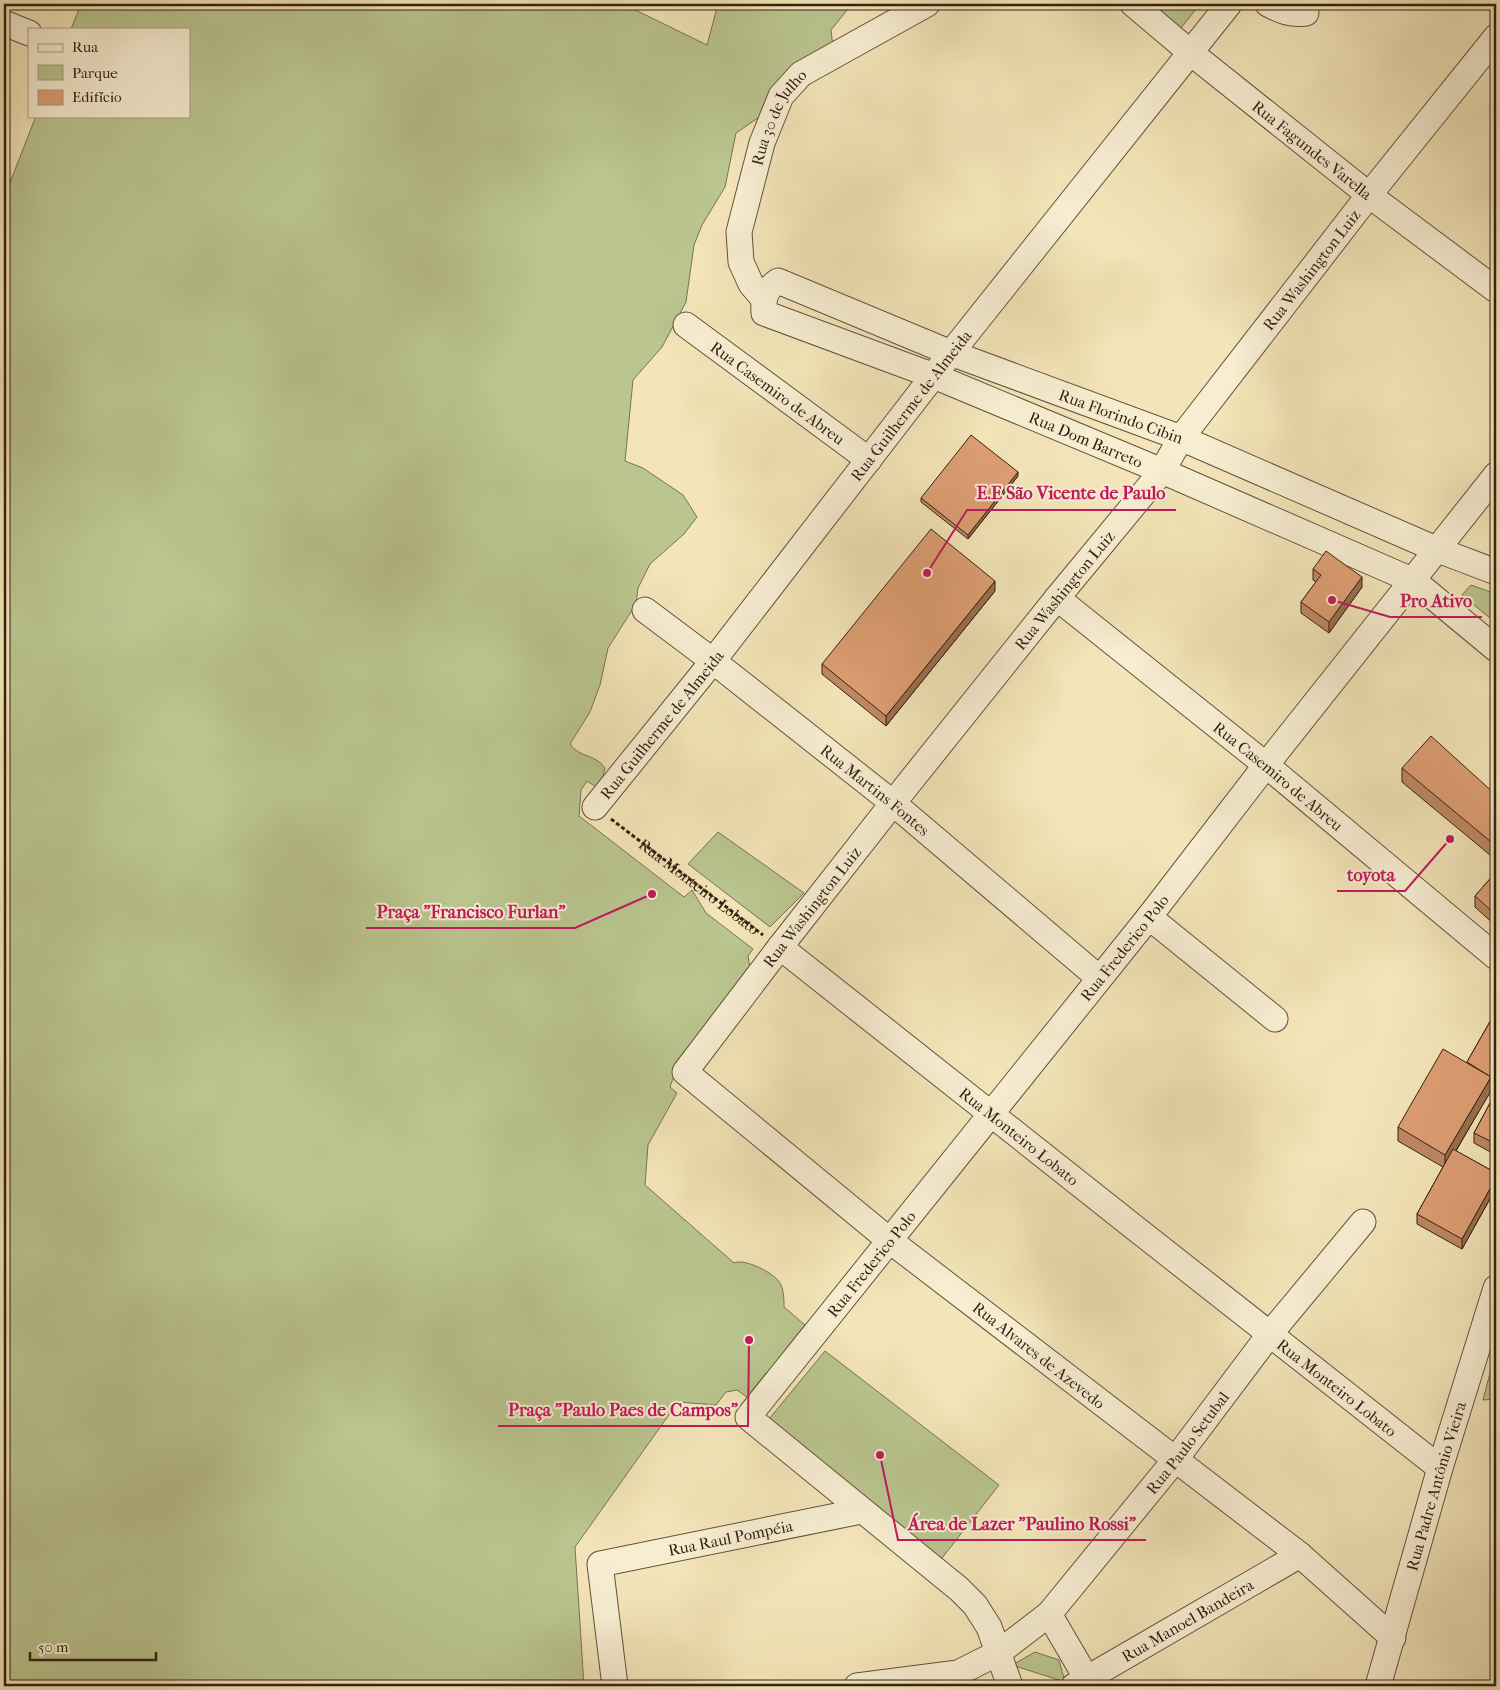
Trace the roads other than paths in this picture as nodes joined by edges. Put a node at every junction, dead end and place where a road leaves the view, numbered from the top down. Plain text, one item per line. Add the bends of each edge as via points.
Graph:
1 (927, 4) edge
2 (1133, 4) edge
3 (1229, 4) edge
4 (1268, 4) edge
5 (1306, 13) dead end
6 (4, 23) edge
7 (28, 33) edge
8 (1496, 37) edge
9 (1191, 53) junction
10 (1369, 196) junction
11 (1496, 290) edge
12 (763, 306) junction
13 (686, 325) dead end
14 (951, 353) junction
15 (934, 376) junction
16 (1181, 438) junction
17 (869, 460) junction
18 (1162, 471) junction
19 (1496, 475) edge
20 (1438, 550) junction
21 (1496, 572) edge
22 (1414, 581) junction
23 (1057, 598) junction
24 (645, 610) dead end
25 (1496, 649) edge
26 (713, 661) junction
27 (1266, 765) junction
28 (892, 804) junction
29 (595, 807) road end
30 (1149, 917) junction
31 (780, 948) junction
32 (1496, 956) edge
33 (1099, 978) junction
34 (1275, 1019) dead end
35 (685, 1072) joint
36 (991, 1113) junction
37 (1363, 1222) dead end
38 (889, 1240) junction
39 (1496, 1288) edge
40 (1269, 1335) junction
41 (1175, 1460) junction
42 (1440, 1468) junction
43 (861, 1511) junction
44 (1300, 1555) junction
45 (1049, 1614) junction
46 (1393, 1638) junction
47 (998, 1653) junction
48 (1081, 1683) edge
49 (615, 1686) edge
50 (856, 1686) edge
51 (1010, 1686) edge
52 (1378, 1686) edge

1 - 12 street, Rua 30 de Julho via 801,74 781,96 762,143 739,232 741,262
2 - 9 street, Rua Fagundes Varella
3 - 9 street, Rua Guilherme de Almeida
4 - 5 street via 1284,12
6 - 7 street
8 - 10 street, Rua Washington Luiz
9 - 10 street, Rua Fagundes Varella
9 - 14 street, Rua Guilherme de Almeida
10 - 11 street, Rua Fagundes Varella
10 - 16 street, Rua Washington Luiz
12 - 14 street, Rua Florindo Cibin via 769,288 778,281
12 - 15 street, Rua Dom Barreto
13 - 17 street, Rua Casemiro de Abreu
14 - 15 street, Rua Guilherme de Almeida
14 - 16 street, Rua Florindo Cibin
15 - 17 street, Rua Guilherme de Almeida
15 - 18 street, Rua Dom Barreto
16 - 18 street, Rua Washington Luiz
16 - 20 street, Rua Florindo Cibin
17 - 26 street, Rua Guilherme de Almeida
18 - 22 street, Rua Dom Barreto
18 - 23 street, Rua Washington Luiz
19 - 20 street, Rua Frederico Polo
20 - 21 street, Rua Florindo Cibin
20 - 22 street, Rua Frederico Polo
22 - 25 street, Rua Dom Barreto
22 - 27 street, Rua Frederico Polo
23 - 27 street, Rua Casemiro de Abreu
23 - 28 street, Rua Washington Luiz
24 - 26 street, Rua Martins Fontes
26 - 28 street, Rua Martins Fontes
26 - 29 street, Rua Guilherme de Almeida
27 - 30 street, Rua Frederico Polo
27 - 32 street, Rua Casemiro de Abreu
28 - 31 street, Rua Washington Luiz
28 - 33 street, Rua Martins Fontes
30 - 33 street, Rua Frederico Polo
30 - 34 street
31 - 35 street, Rua Washington Luiz
31 - 36 street, Rua Monteiro Lobato
33 - 36 street, Rua Frederico Polo
35 - 38 street, Rua Alvares de Azevedo
36 - 38 street, Rua Frederico Polo
36 - 40 street, Rua Monteiro Lobato
37 - 40 street, Rua Paulo Setubal
38 - 41 street, Rua Alvares de Azevedo
38 - 43 street, Rua Frederico Polo via 748,1417
39 - 42 street, Rua Padre Antônio Vieira
40 - 41 street, Rua Paulo Setubal
40 - 42 street, Rua Monteiro Lobato
41 - 44 street, Rua Alvares de Azevedo
41 - 45 street, Rua Paulo Setubal
42 - 46 street, Rua Padre Antônio Vieira
43 - 47 street via 975,1605 989,1627
43 - 49 street, Rua Raul Pompéia via 600,1564
44 - 46 street, Rua Alvares de Azevedo
44 - 48 street, Rua Manoel Bandeira
45 - 47 street, Rua Paulo Setubal
45 - 48 street
46 - 52 street, Rua Padre Antônio Vieira
47 - 50 street, Rua Paulo Setubal via 958,1673
47 - 51 street

